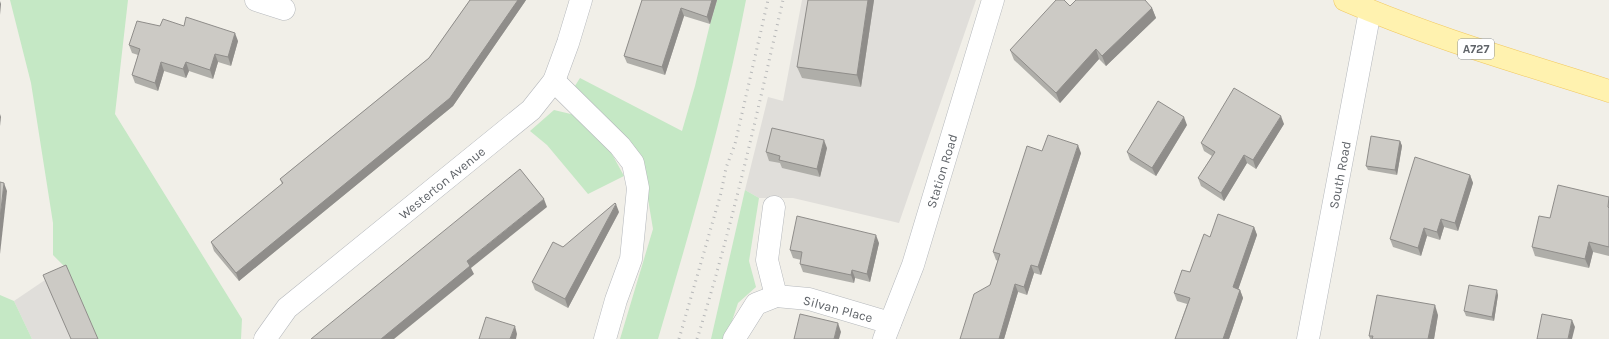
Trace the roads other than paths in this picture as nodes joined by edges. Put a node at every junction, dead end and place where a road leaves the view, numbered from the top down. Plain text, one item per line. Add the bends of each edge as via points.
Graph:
1 (256, 0) edge
2 (580, 0) edge
3 (993, 0) edge
4 (1345, 0) edge
5 (284, 9) dead end
6 (1370, 11) junction
7 (554, 81) junction
8 (1609, 91) edge
9 (774, 207) dead end
10 (776, 296) junction
11 (887, 331) edge
12 (264, 339) edge
13 (605, 339) edge
14 (734, 339) edge
15 (1308, 339) edge

1 - 5 street
2 - 7 street, Westerton Avenue
3 - 11 street, Station Road via 913,265
4 - 6 main road, A727
6 - 8 main road, A727
6 - 15 street, South Road
7 - 12 street, Westerton Avenue via 531,110 287,308
7 - 13 street via 620,146 633,163 638,188 632,259 616,300
9 - 10 street via 767,260
10 - 11 street, Silvan Place via 809,299
10 - 14 street, Silvan Place via 756,304

